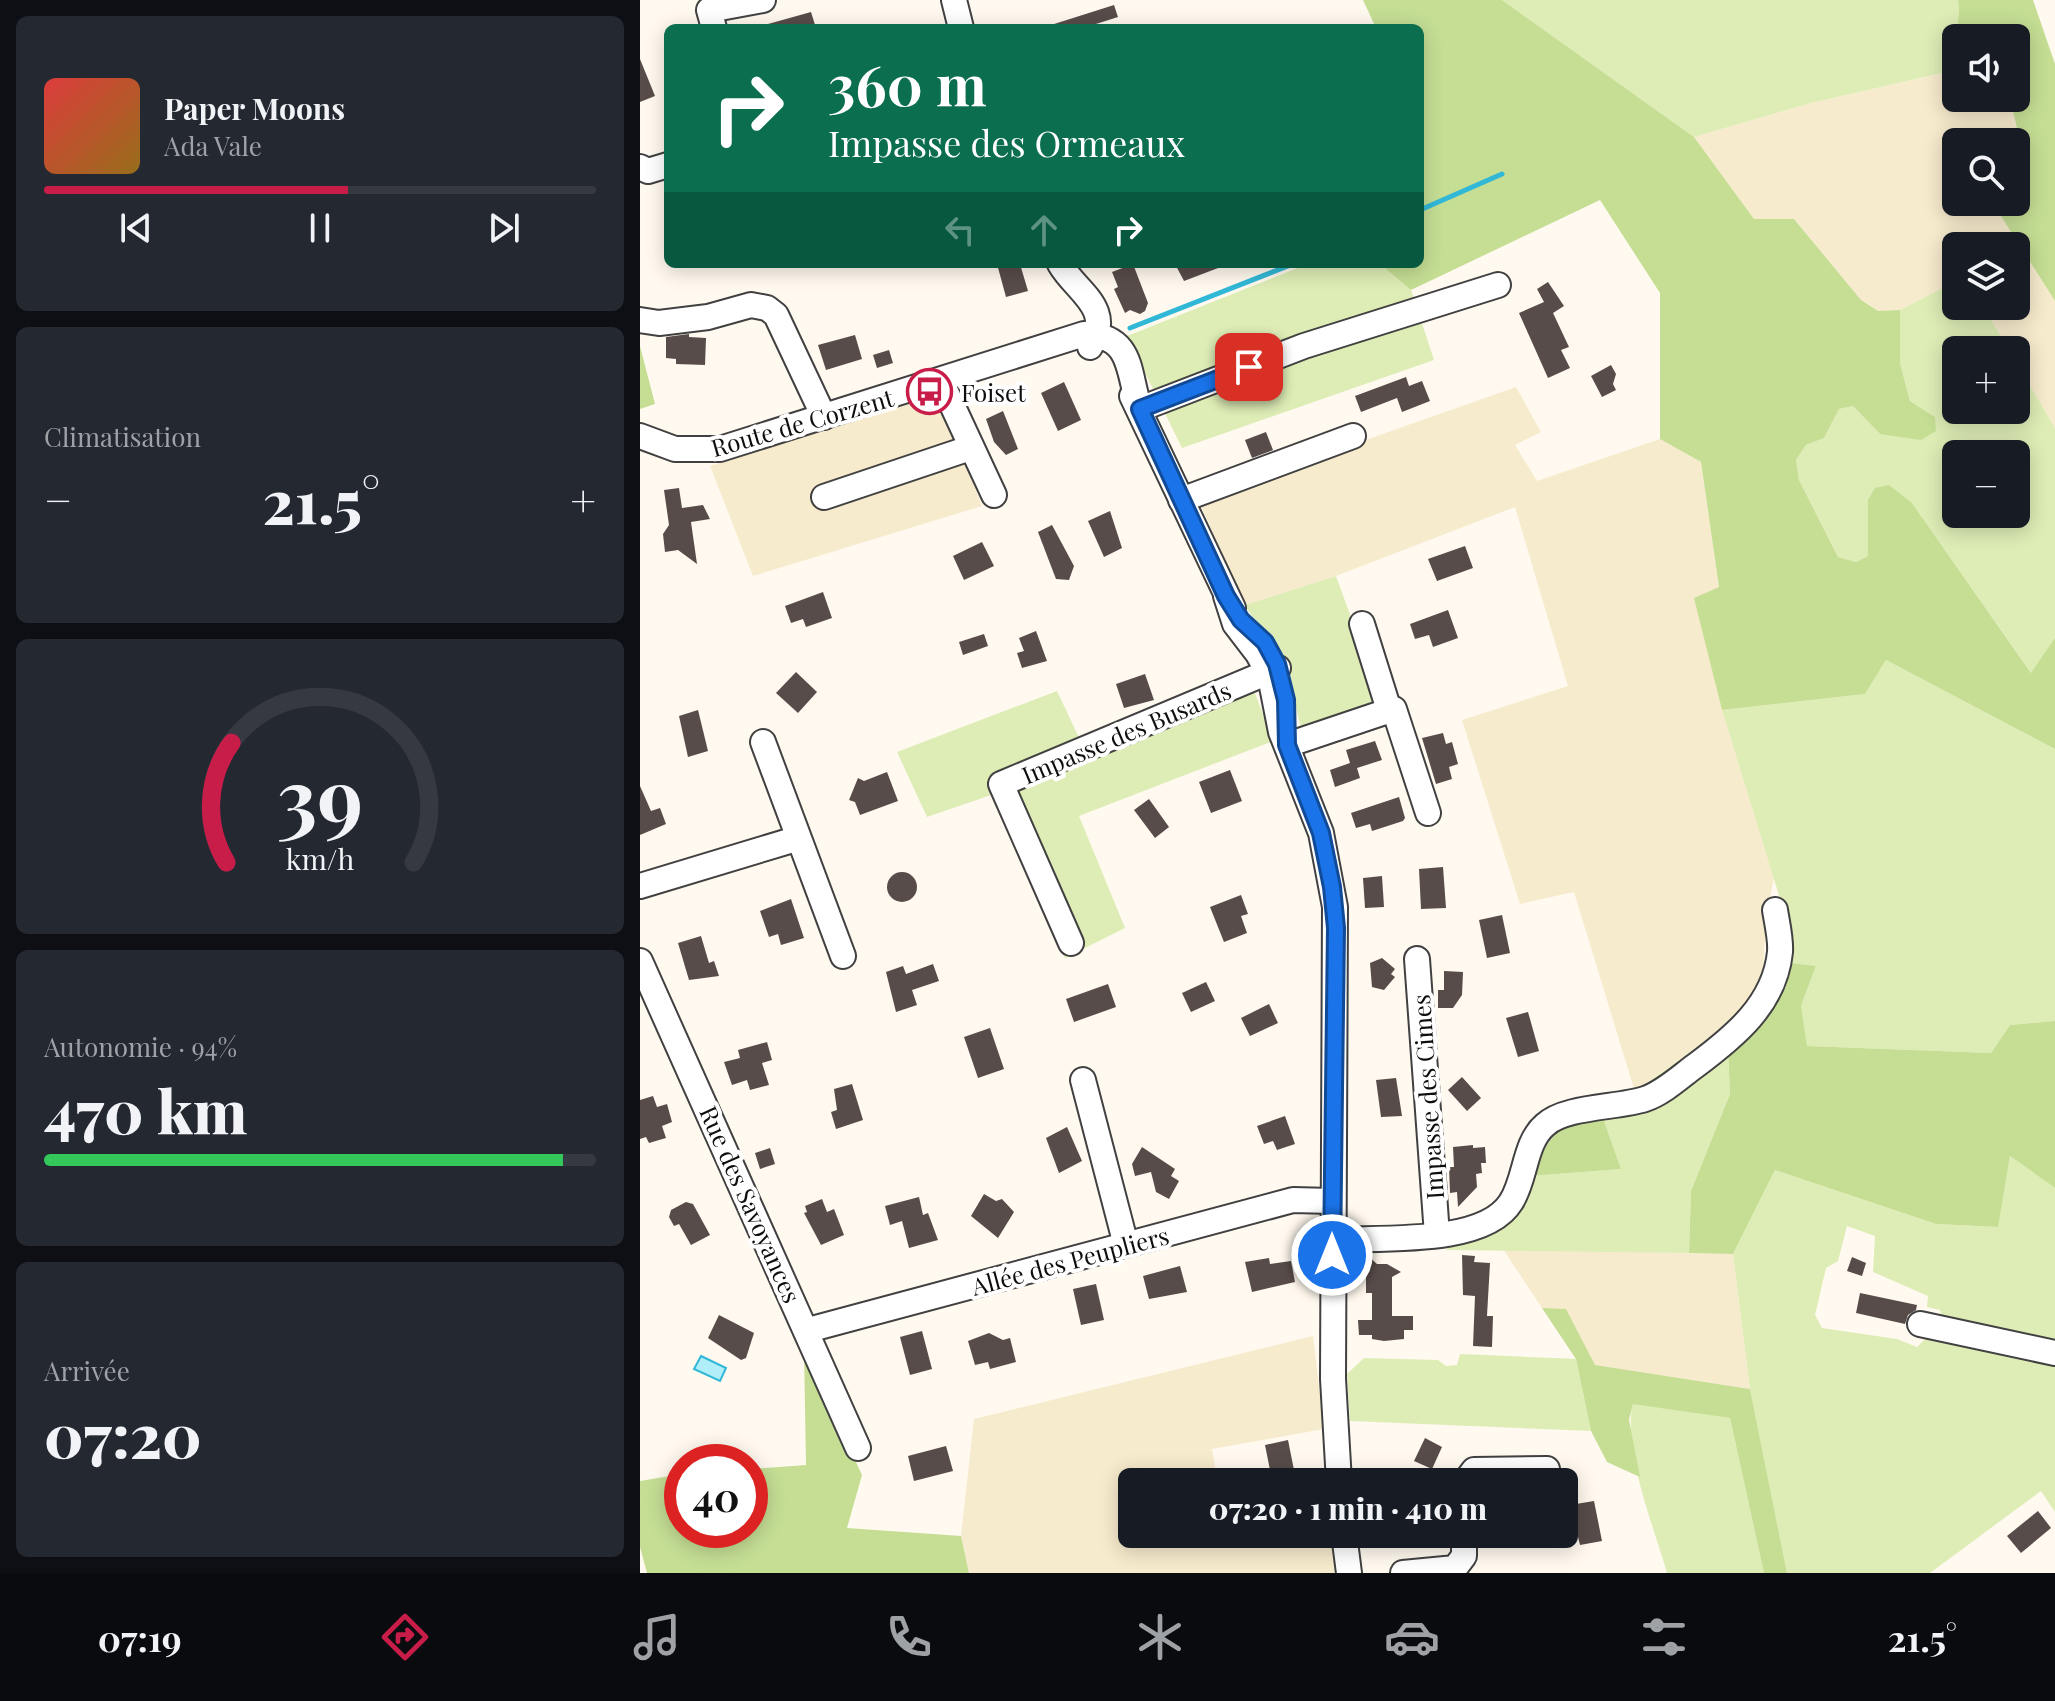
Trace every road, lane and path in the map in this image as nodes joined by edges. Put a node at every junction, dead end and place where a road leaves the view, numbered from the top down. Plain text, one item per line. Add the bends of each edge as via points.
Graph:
1 (763, 0) edge
2 (954, 0) edge
3 (713, 24) edge
4 (960, 24) edge
5 (664, 166) edge
6 (640, 167) edge
7 (1062, 268) edge
8 (1498, 285) dead end
9 (640, 320) edge
10 (1093, 341) junction
11 (941, 381) junction
12 (1140, 409) junction
13 (824, 417) junction
14 (640, 436) edge
15 (1353, 436) dead end
16 (970, 448) junction
17 (994, 495) dead end
18 (824, 497) dead end
19 (1181, 500) junction
20 (1362, 624) dead end
21 (1274, 670) junction
22 (1389, 710) junction
23 (763, 742) dead end
24 (1287, 745) junction
25 (1428, 813) dead end
26 (796, 839) junction
27 (640, 886) edge
28 (1775, 910) dead end
29 (1071, 943) dead end
30 (843, 956) dead end
31 (1417, 959) dead end
32 (640, 961) edge
33 (1083, 1080) dead end
34 (1332, 1201) junction
35 (1437, 1235) junction
36 (1332, 1240) junction
37 (1126, 1245) junction
38 (1920, 1324) dead end
39 (808, 1330) junction
40 (2055, 1353) edge
41 (858, 1448) dead end
42 (1338, 1468) edge
43 (1346, 1548) edge
44 (1464, 1548) edge
45 (1349, 1573) edge
46 (1403, 1573) edge

1 - 3 street via 709,10
2 - 4 street
5 - 6 street via 648,171
7 - 10 street via 1094,302
8 - 12 street via 1304,346
9 - 13 street via 659,323 751,305 767,308 776,315
10 - 11 street, Route de Corzent via 1068,337
10 - 12 street via 1114,343 1126,356
11 - 13 street, Route de Corzent
11 - 16 street
12 - 19 street
13 - 14 street, Route de Corzent via 712,451 675,449
15 - 19 street
16 - 17 street
16 - 18 street
19 - 21 street via 1235,624
20 - 22 street
21 - 24 street via 1279,726
21 - 29 street, Impasse des Busards via 1001,784
22 - 24 street
22 - 25 street via 1394,709
23 - 26 street
24 - 34 street via 1321,833 1335,907
26 - 27 street
26 - 30 street
28 - 35 street via 1780,952 1754,1017 1647,1098 1567,1114 1545,1124 1510,1204 1492,1222
31 - 35 street, Impasse des Cimes
32 - 39 street, Rue des Savoyances
33 - 37 street
34 - 36 street
34 - 37 street, Allée des Peupliers via 1293,1200
35 - 36 street
36 - 42 street
37 - 39 street, Allée des Peupliers
38 - 40 street
39 - 41 street, Rue des Savoyances
43 - 45 street
44 - 46 street via 1455,1568

